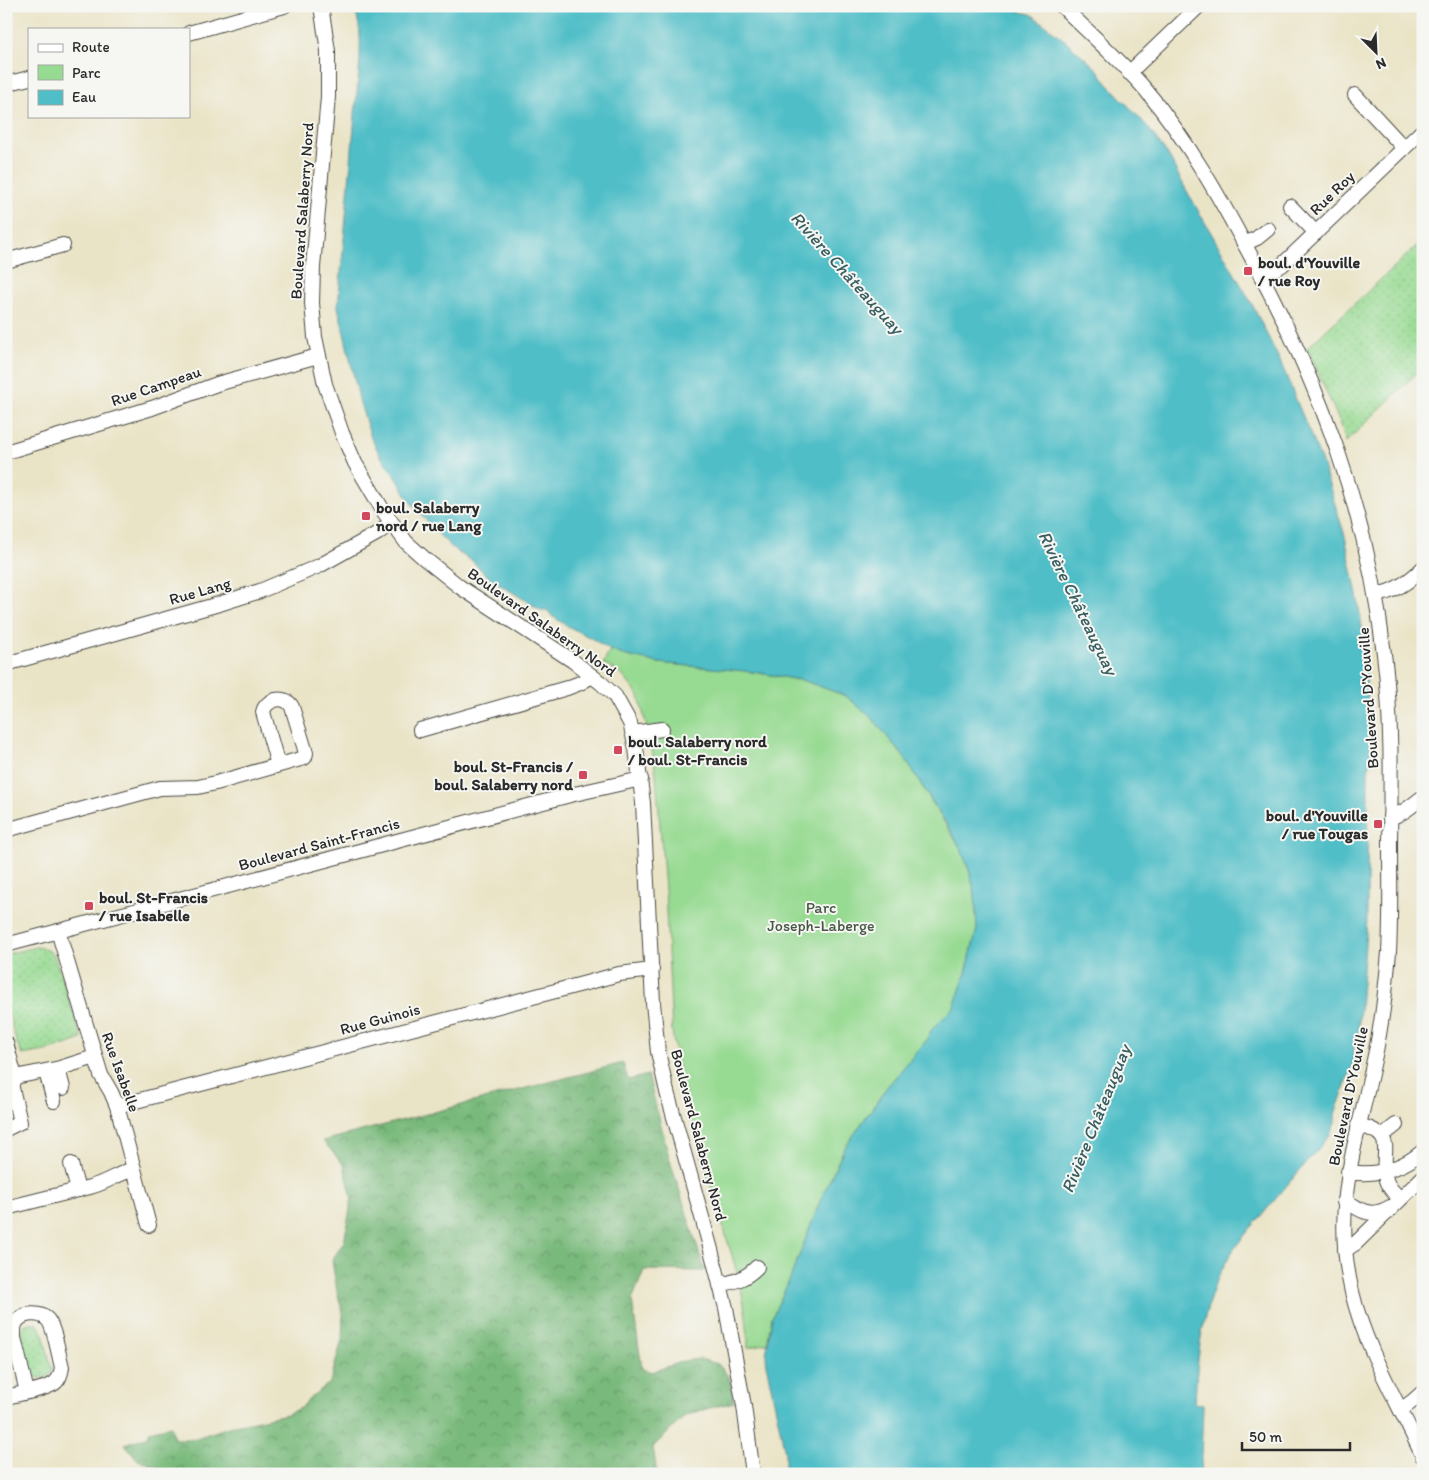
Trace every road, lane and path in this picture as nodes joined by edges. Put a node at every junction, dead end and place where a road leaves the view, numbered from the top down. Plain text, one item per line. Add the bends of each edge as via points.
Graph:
1 (284, 6) edge
2 (321, 6) edge
3 (1062, 6) edge
4 (1199, 6) edge
5 (190, 33) edge
6 (1129, 73) junction
7 (28, 78) edge
8 (6, 84) edge
9 (1355, 95) dead end
10 (1423, 130) edge
11 (1404, 148) junction
12 (1290, 206) dead end
13 (1268, 229) dead end
14 (1316, 233) junction
15 (1244, 244) junction
16 (63, 245) dead end
17 (6, 261) edge
18 (1261, 276) junction
19 (318, 356) junction
20 (6, 452) edge
21 (392, 523) junction
22 (1423, 568) edge
23 (1376, 595) junction
24 (6, 664) edge
25 (592, 676) junction
26 (662, 729) dead end
27 (420, 730) dead end
28 (633, 733) junction
29 (278, 765) junction
30 (641, 779) junction
31 (1423, 797) edge
32 (1390, 816) junction
33 (6, 830) edge
34 (58, 931) junction
35 (6, 945) edge
36 (652, 970) junction
37 (6, 1043) edge
38 (96, 1057) junction
39 (52, 1070) junction
40 (15, 1077) junction
41 (64, 1088) dead end
42 (54, 1101) dead end
43 (117, 1106) junction
44 (1358, 1125) junction
45 (1396, 1125) dead end
46 (6, 1129) edge
47 (1382, 1136) junction
48 (1423, 1151) edge
49 (71, 1164) dead end
50 (134, 1169) junction
51 (1385, 1170) junction
52 (1348, 1172) junction
53 (1423, 1177) edge
54 (78, 1190) junction
55 (1344, 1202) junction
56 (1398, 1202) junction
57 (6, 1208) edge
58 (149, 1225) dead end
59 (1345, 1250) junction
60 (757, 1267) dead end
61 (720, 1285) junction
62 (27, 1392) junction
63 (1423, 1392) edge
64 (6, 1397) edge
65 (1400, 1410) junction
66 (1423, 1458) edge
67 (753, 1474) edge

1 - 5 street
2 - 19 street, Boulevard Salaberry Nord via 329,84 313,267 312,312
3 - 6 street, Boulevard D'Youville
4 - 6 street
6 - 15 street, Boulevard D'Youville via 1151,96 1190,150
7 - 8 street
9 - 11 street
10 - 11 street, Rue Roy
11 - 14 street, Rue Roy
12 - 14 street
13 - 15 street
14 - 18 street, Rue Roy via 1282,265
15 - 18 street, Boulevard D'Youville
16 - 17 street
18 - 23 street, Boulevard D'Youville via 1335,442 1361,525
19 - 20 street, Rue Campeau via 216,384 169,402
19 - 21 street, Boulevard Salaberry Nord via 349,449
21 - 24 street, Rue Lang via 340,555 260,591
21 - 25 street, Boulevard Salaberry Nord via 414,550 443,574
22 - 23 street via 1397,587
23 - 32 street, Boulevard D'Youville via 1389,698
25 - 27 street via 567,688
25 - 28 street, Boulevard Salaberry Nord via 614,696
26 - 28 street
28 - 30 street, Boulevard Salaberry Nord
29 - 29 street via 306,755 291,704 282,699 269,703 263,712
29 - 33 street via 206,786 160,788
30 - 34 street, Boulevard Saint-Francis
30 - 36 street, Boulevard Salaberry Nord
31 - 32 street via 1404,811
32 - 44 street, Boulevard D'Youville via 1390,938 1382,1019
34 - 35 street, Boulevard Saint-Francis
34 - 38 street, Rue Isabelle
36 - 43 street, Rue Guinois via 619,974
36 - 61 street, Boulevard Salaberry Nord via 660,1062
37 - 40 street
38 - 39 street
38 - 43 street, Rue Isabelle
39 - 40 street
39 - 41 street
39 - 42 street
40 - 46 street via 12,1088 20,1122
43 - 50 street, Rue Isabelle
44 - 47 street via 1375,1130
44 - 52 street, Boulevard D'Youville
45 - 47 street
47 - 51 street via 1386,1150
48 - 51 street via 1404,1164
49 - 54 street
50 - 54 street via 102,1184
50 - 58 street, Rue Isabelle
51 - 52 street via 1369,1174
51 - 56 street via 1386,1182
52 - 55 street, Boulevard D'Youville
53 - 56 street
54 - 57 street
55 - 56 street via 1371,1213
55 - 59 street, Boulevard D'Youville
56 - 59 street
59 - 65 street, Boulevard D'Youville via 1351,1289 1363,1329
60 - 61 street via 742,1279
61 - 67 street, Boulevard Salaberry Nord via 744,1406
62 - 62 street via 14,1331 18,1319 37,1314 48,1319 62,1367 54,1384
62 - 64 street
63 - 65 street
65 - 66 street, Boulevard D'Youville

